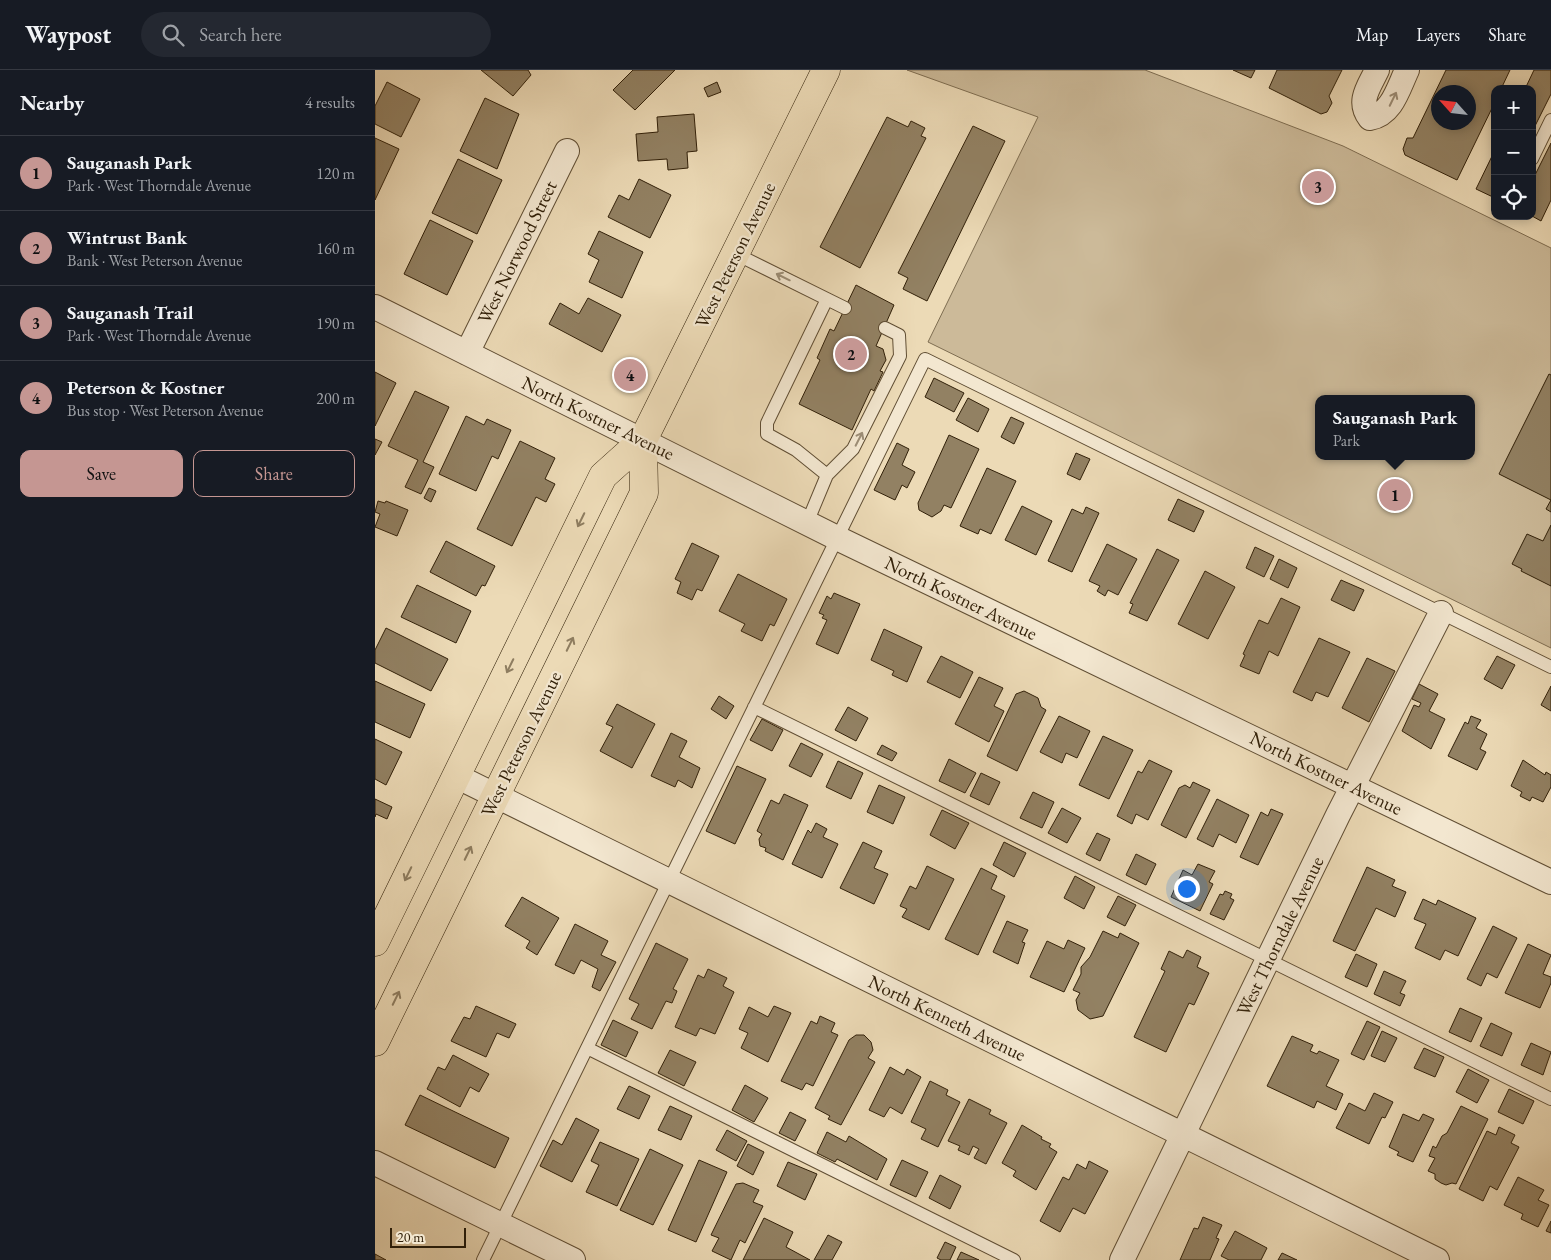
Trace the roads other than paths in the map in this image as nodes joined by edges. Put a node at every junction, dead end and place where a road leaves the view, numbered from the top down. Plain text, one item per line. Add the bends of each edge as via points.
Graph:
1 (826, 70) edge
2 (1377, 70) edge
3 (1407, 70) edge
4 (1551, 120) edge
5 (567, 151) dead end
6 (1536, 151) edge
7 (736, 254) junction
8 (827, 299) junction
9 (375, 307) edge
10 (845, 308) dead end
11 (885, 328) dead end
12 (467, 353) junction
13 (643, 440) junction
14 (827, 475) junction
15 (807, 523) junction
16 (837, 538) junction
17 (1441, 613) junction
18 (1551, 667) edge
19 (754, 707) junction
20 (456, 776) junction
21 (1353, 786) junction
22 (496, 795) junction
23 (669, 881) junction
24 (1551, 882) edge
25 (375, 942) edge
26 (1268, 960) junction
27 (375, 1042) edge
28 (587, 1048) junction
29 (1551, 1099) edge
30 (1182, 1134) junction
31 (375, 1163) edge
32 (500, 1224) junction
33 (483, 1260) edge
34 (573, 1260) edge
35 (1014, 1260) edge
36 (1122, 1260) edge
37 (1437, 1260) edge

1 - 7 main road, West Peterson Avenue
2 -> 3 street via 1363,99 1364,110 1370,118 1381,116 1389,108
4 - 6 lane
5 - 12 street, West Norwood Street
8 -> 7 lane
7 - 13 main road, West Peterson Avenue
8 - 10 lane
8 - 14 lane via 767,423 767,434 796,450
9 - 12 street, North Kostner Avenue
14 -> 11 lane via 853,449 900,356 899,335
12 - 13 street, North Kostner Avenue
13 - 15 street, North Kostner Avenue
13 -> 20 main road, West Peterson Avenue via 603,476
22 -> 13 main road, West Peterson Avenue via 644,493
14 - 15 lane
15 - 16 street, North Kostner Avenue
16 - 17 lane via 925,359
16 - 19 lane
16 - 21 street, North Kostner Avenue
17 - 18 lane
17 - 21 street, West Thorndale Avenue
19 - 23 lane
19 - 26 lane
20 - 22 street, North Kenneth Avenue
20 -> 25 main road, West Peterson Avenue
21 - 24 street, North Kostner Avenue
21 - 26 street, West Thorndale Avenue
22 - 23 street, North Kenneth Avenue
27 -> 22 main road, West Peterson Avenue
23 - 28 lane
23 - 30 street, North Kenneth Avenue
26 - 29 lane
26 - 30 street, West Thorndale Avenue
28 - 32 lane
28 - 35 lane
30 - 36 street, West Thorndale Avenue
30 - 37 street, North Kenneth Avenue
31 - 32 street
32 - 33 lane
32 - 34 street

